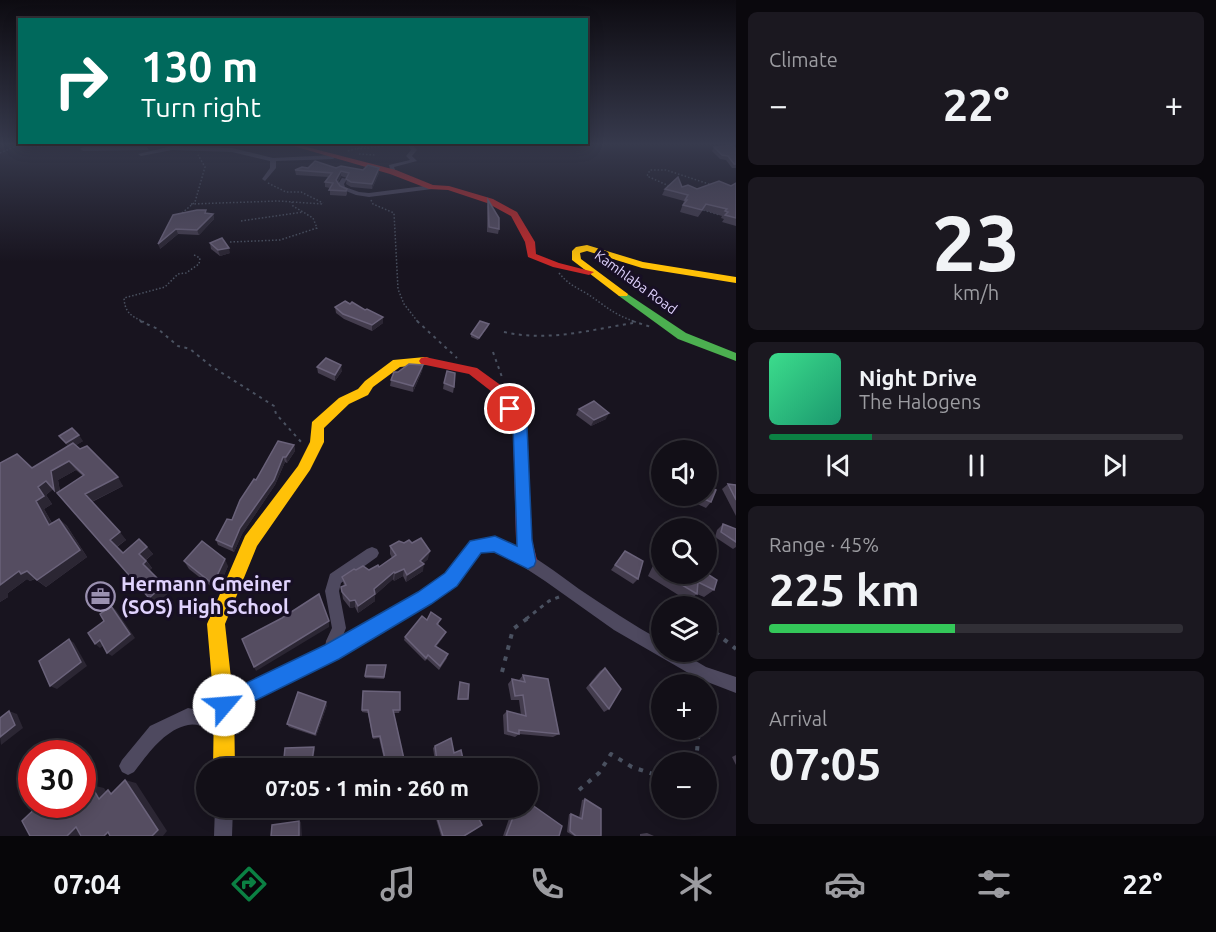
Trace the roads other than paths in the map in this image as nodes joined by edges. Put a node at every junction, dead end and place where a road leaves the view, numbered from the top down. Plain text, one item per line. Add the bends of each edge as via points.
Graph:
1 (341, 184) edge
2 (426, 184) edge
3 (432, 186) junction
4 (592, 272) junction
5 (736, 280) edge
6 (736, 357) edge
7 (372, 553) dead end
8 (528, 561) junction
9 (651, 643) edge
10 (332, 652) junction
11 (683, 662) edge
12 (736, 685) edge
13 (224, 705) junction
14 (224, 728) junction
15 (224, 758) edge
16 (128, 766) dead end
17 (224, 818) edge
18 (223, 836) edge

1 - 3 street via 358,194 369,195
2 - 3 street
3 - 4 street via 505,207 514,214 530,242 531,255
4 - 5 street, Kamhlaba Road via 577,260 575,253 579,249
4 - 6 street, Kamhlaba Road via 682,336
7 - 10 street via 335,579 332,591 339,628
8 - 9 street via 619,626
8 - 10 street via 495,544 476,546 451,579
8 - 13 street via 520,426 501,392 473,371 429,361 397,363 317,426 317,442 303,470 251,541 216,624
10 - 13 street
11 - 12 street
13 - 14 street
14 - 15 street
14 - 16 street via 188,716 156,732
17 - 18 street

